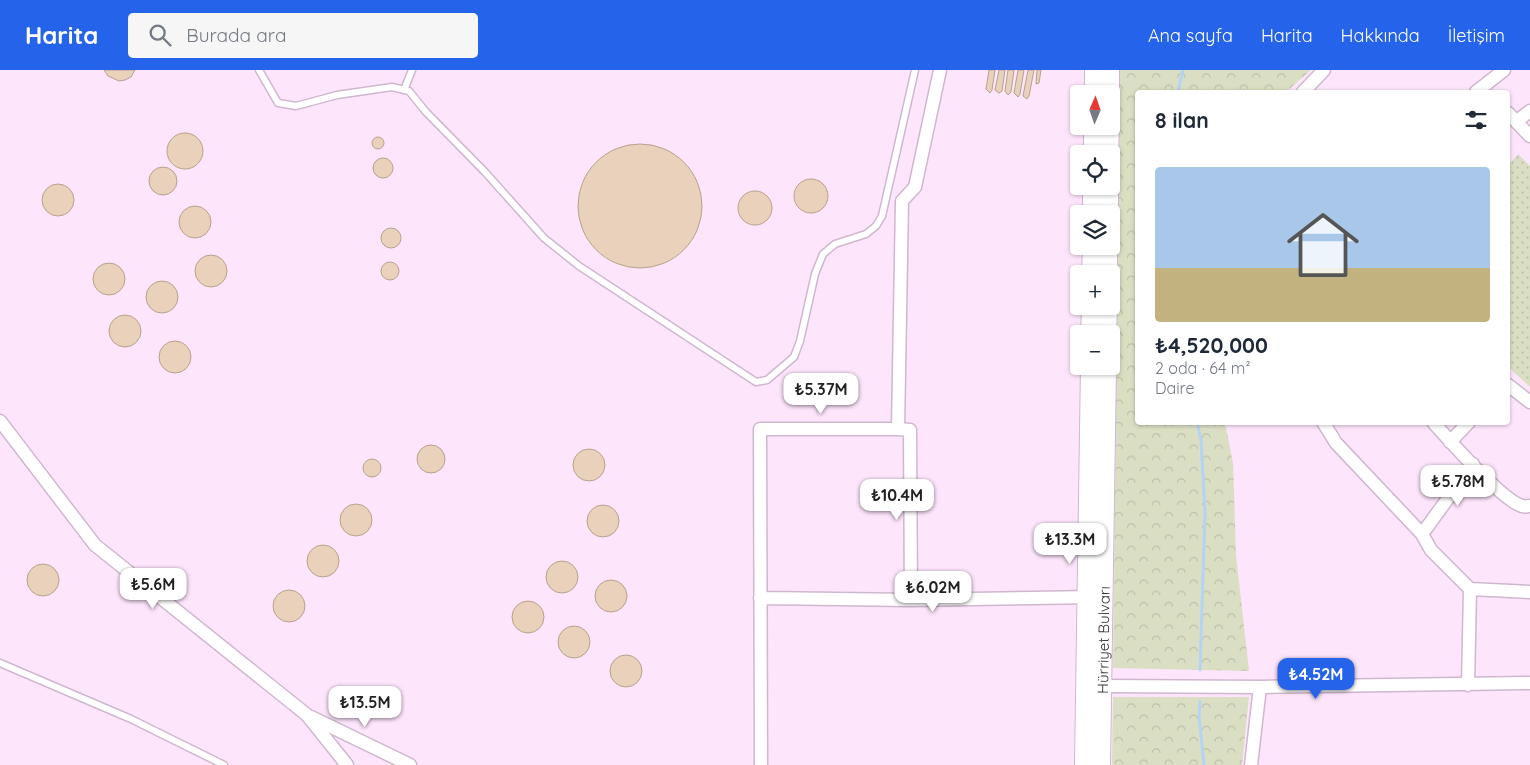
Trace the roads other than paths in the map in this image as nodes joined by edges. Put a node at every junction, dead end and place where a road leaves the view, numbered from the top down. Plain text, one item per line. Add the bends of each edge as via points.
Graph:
1 (259, 70) edge
2 (412, 70) edge
3 (916, 70) edge
4 (940, 70) edge
5 (1094, 70) edge
6 (1110, 70) edge
7 (1324, 70) edge
8 (1504, 70) edge
9 (1094, 85) edge
10 (1110, 85) edge
11 (404, 90) junction
12 (1305, 90) edge
13 (1483, 90) edge
14 (1530, 111) edge
15 (1512, 117) edge
16 (1530, 136) edge
17 (1090, 375) edge
18 (1107, 375) edge
19 (1510, 387) edge
20 (1530, 402) edge
21 (0, 421) edge
22 (1325, 425) edge
23 (1436, 425) edge
24 (1466, 425) edge
25 (898, 429) junction
26 (1450, 442) junction
27 (1472, 464) junction
28 (1530, 506) edge
29 (1422, 534) junction
30 (1470, 589) junction
31 (1530, 592) edge
32 (1104, 596) junction
33 (760, 598) junction
34 (1086, 599) junction
35 (911, 600) junction
36 (0, 663) edge
37 (1530, 683) edge
38 (1468, 685) junction
39 (1103, 686) junction
40 (1260, 687) junction
41 (307, 715) junction
42 (224, 765) edge
43 (347, 765) edge
44 (410, 765) edge
45 (762, 765) edge
46 (1084, 765) edge
47 (1101, 765) edge
48 (1251, 765) edge

1 - 11 lane via 278,103 296,106 336,95 392,87
2 - 11 lane
3 - 11 lane via 882,216 866,234 835,244 823,254 794,357 767,380 756,382 579,266 544,238 409,91
4 - 25 street via 915,187 902,201
5 - 9 main road
6 - 10 main road
7 - 12 street
8 - 13 street
14 - 15 street
15 - 16 street
17 - 34 main road, Hürriyet Bulvarı
18 - 32 main road, Hürriyet Bulvarı
19 - 20 street
21 - 41 street via 94,545
22 - 29 street via 1336,443
23 - 26 street
24 - 26 street
25 - 33 street via 760,429
25 - 35 street via 910,430
26 - 27 street
27 - 28 street via 1502,493 1522,506
27 - 29 street
29 - 30 street via 1432,550
30 - 31 street
30 - 38 street
32 - 34 street
32 - 39 main road, Hürriyet Bulvarı
33 - 35 street
33 - 45 street
34 - 35 street
34 - 46 main road, Hürriyet Bulvarı
36 - 42 lane via 131,719
37 - 38 street
38 - 40 street
39 - 40 street
39 - 47 main road, Hürriyet Bulvarı
40 - 48 street
41 - 43 street
41 - 44 street

